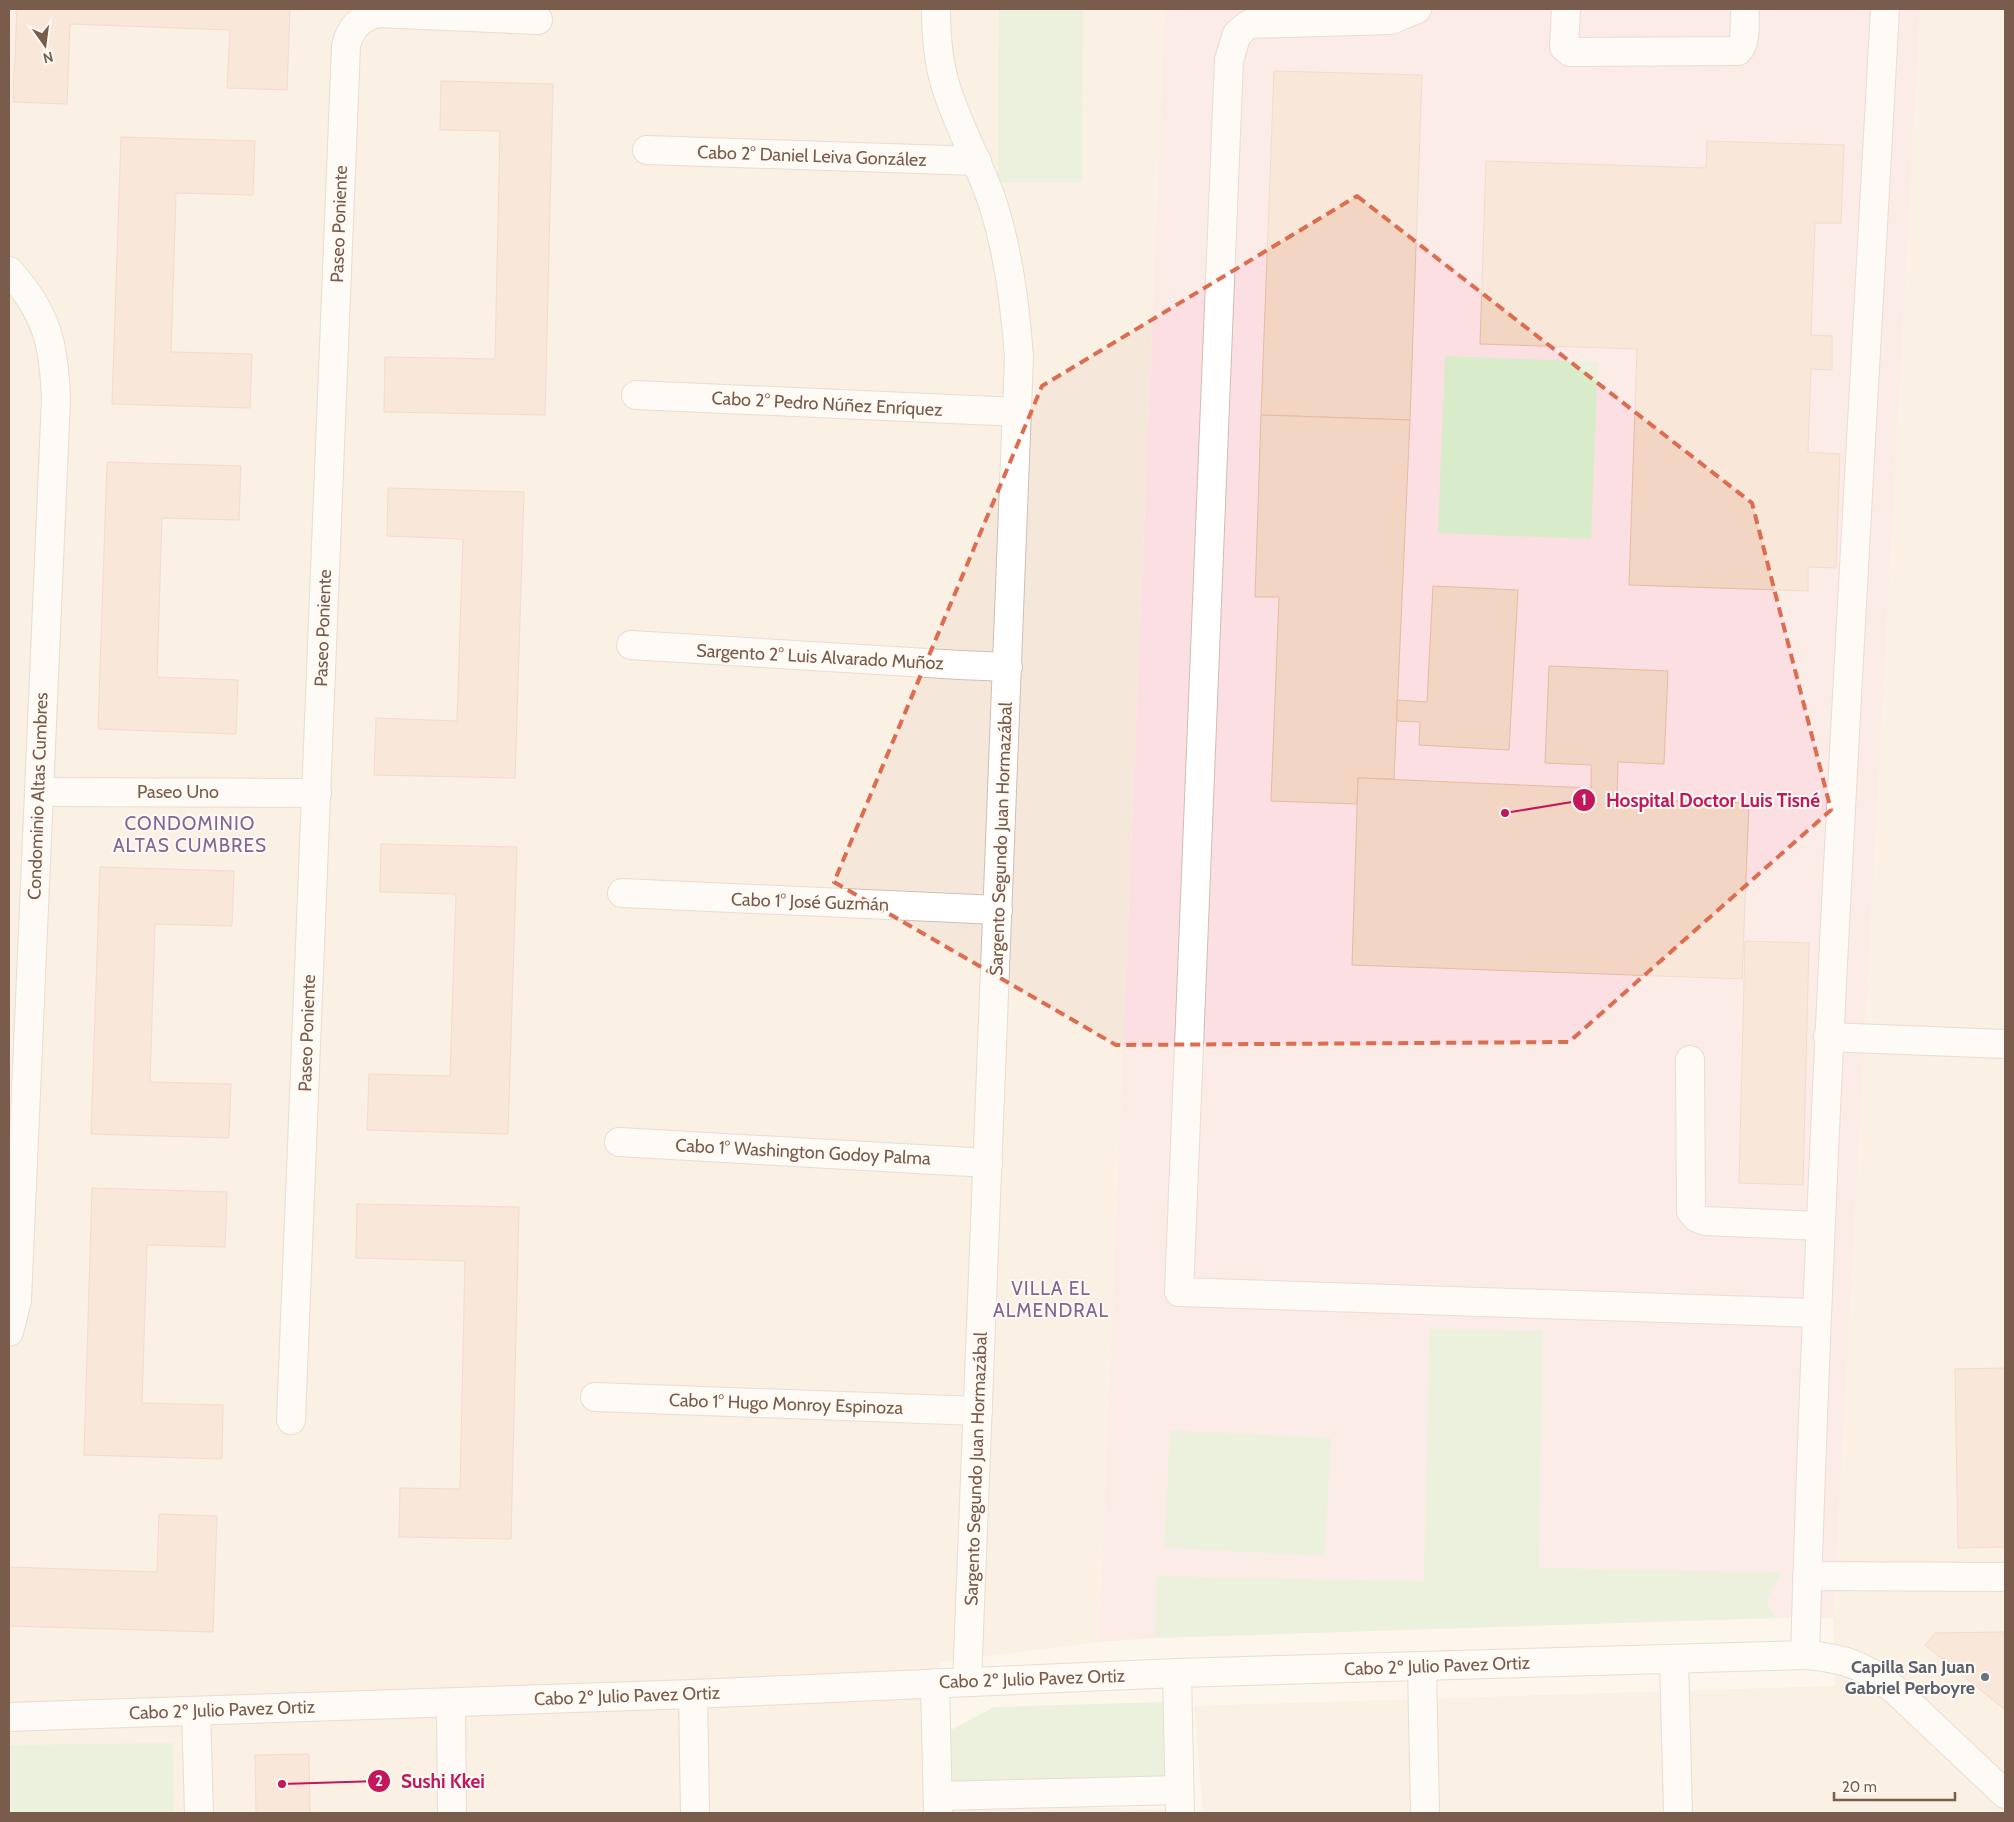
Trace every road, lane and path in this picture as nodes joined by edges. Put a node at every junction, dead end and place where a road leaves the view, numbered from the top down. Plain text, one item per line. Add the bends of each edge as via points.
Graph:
1 (936, 9) edge
2 (1416, 9) edge
3 (1566, 9) edge
4 (1745, 9) edge
5 (1885, 9) edge
6 (538, 20) dead end
7 (647, 150) dead end
8 (977, 161) junction
9 (9, 271) edge
10 (636, 395) dead end
11 (1018, 412) junction
12 (631, 645) dead end
13 (1008, 667) junction
14 (39, 792) junction
15 (317, 793) junction
16 (622, 893) dead end
17 (998, 910) junction
18 (1828, 1037) junction
19 (2005, 1044) edge
20 (1690, 1060) dead end
21 (619, 1142) dead end
22 (988, 1163) junction
23 (1820, 1226) junction
24 (1816, 1313) junction
25 (9, 1332) edge
26 (595, 1396) dead end
27 (978, 1411) junction
28 (291, 1420) dead end
29 (1807, 1576) junction
30 (2005, 1577) edge
31 (1805, 1655) junction
32 (1674, 1660) junction
33 (1422, 1667) junction
34 (1177, 1673) junction
35 (967, 1682) junction
36 (935, 1683) junction
37 (693, 1694) junction
38 (450, 1703) junction
39 (196, 1711) junction
40 (9, 1717) edge
41 (2005, 1794) edge
42 (1180, 1801) edge
43 (938, 1804) edge
44 (199, 1813) edge
45 (452, 1813) edge
46 (695, 1813) edge
47 (1425, 1813) edge
48 (1678, 1813) edge

1 - 8 street, Sargento Segundo Juan Hormazábal via 936,33 946,87
2 - 24 street via 1391,20 1249,24 1237,34 1229,60 1179,1292
3 - 4 street via 1564,46 1570,52 1580,52 1738,51
5 - 18 street
6 - 15 street, Paseo Poniente via 377,13 360,21 348,36
7 - 8 street, Cabo 2° Daniel Leiva González
8 - 11 street, Sargento Segundo Juan Hormazábal via 1002,235 1015,301 1020,356
9 - 14 street, Condominio Altas Cumbres via 34,303 44,322 52,347 55,373
10 - 11 street, Cabo 2° Pedro Núñez Enríquez
11 - 13 street, Sargento Segundo Juan Hormazábal
12 - 13 street, Sargento 2° Luis Alvarado Muñoz
13 - 17 street, Sargento Segundo Juan Hormazábal
14 - 15 street, Paseo Uno
14 - 25 street, Condominio Altas Cumbres via 16,1300
15 - 28 street, Paseo Poniente
16 - 17 street, Cabo 1° José Guzmán
17 - 22 street, Sargento Segundo Juan Hormazábal
18 - 19 street
18 - 23 street
20 - 23 street via 1691,1211 1704,1221
21 - 22 street, Cabo 1° Washington Godoy Palma
22 - 27 street, Sargento Segundo Juan Hormazábal
23 - 24 street
24 - 29 street
26 - 27 street, Cabo 1° Hugo Monroy Espinoza
27 - 35 street, Sargento Segundo Juan Hormazábal
29 - 30 street
29 - 31 street
31 - 32 street, Cabo 2º Julio Pavez Ortiz
31 - 41 street, Cabo 2º Julio Pavez Ortiz via 1831,1657 1876,1675
32 - 33 street, Cabo 2º Julio Pavez Ortiz
32 - 48 street
33 - 34 street, Cabo 2º Julio Pavez Ortiz
33 - 47 street
34 - 35 street, Cabo 2º Julio Pavez Ortiz
34 - 42 street
35 - 36 street, Cabo 2º Julio Pavez Ortiz
36 - 37 street, Cabo 2º Julio Pavez Ortiz
36 - 43 street
37 - 38 street, Cabo 2º Julio Pavez Ortiz
37 - 46 street
38 - 39 street, Cabo 2º Julio Pavez Ortiz
38 - 45 street
39 - 40 street, Cabo 2º Julio Pavez Ortiz
39 - 44 street
42 - 43 street

